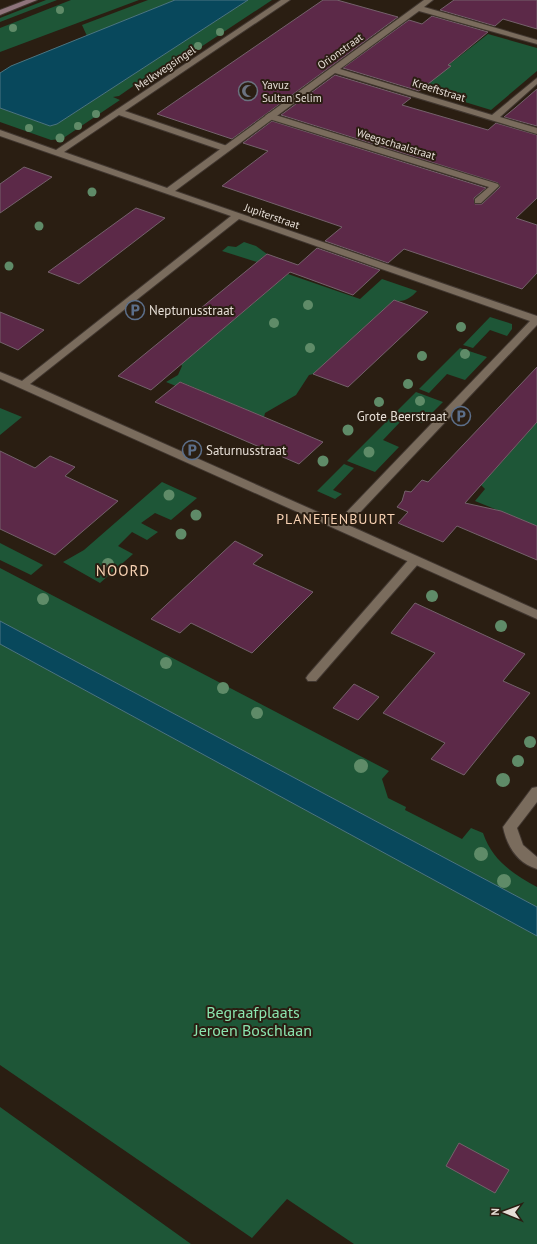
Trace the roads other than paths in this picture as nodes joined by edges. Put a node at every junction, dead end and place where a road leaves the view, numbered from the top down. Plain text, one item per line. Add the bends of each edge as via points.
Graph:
1 (33, 0) edge
2 (286, 0) edge
3 (429, 0) edge
4 (418, 8) junction
5 (0, 13) edge
6 (537, 42) edge
7 (334, 70) junction
8 (537, 80) edge
9 (119, 112) junction
10 (269, 116) junction
11 (494, 118) junction
12 (537, 131) edge
13 (0, 133) edge
14 (226, 148) junction
15 (57, 153) junction
16 (168, 192) junction
17 (478, 201) dead end
18 (237, 216) junction
19 (537, 320) edge
20 (0, 375) edge
21 (22, 385) junction
22 (340, 526) junction
23 (415, 560) junction
24 (537, 615) edge
25 (312, 678) dead end
26 (537, 792) edge
27 (537, 864) edge

1 - 5 street
2 - 9 street, Melkwegsingel
3 - 4 street, Orionstraat
4 - 6 street
4 - 7 street, Orionstraat
7 - 10 street, Orionstraat
7 - 11 street, Kreeftstraat
8 - 11 street
9 - 14 street
9 - 15 street, Melkwegsingel
10 - 14 street, Orionstraat
10 - 17 street, Weegschaalstraat via 495,186
11 - 12 street, Kreeftstraat
13 - 15 street, Jupiterstraat
14 - 16 street, Orionstraat
15 - 16 street, Jupiterstraat
16 - 18 street, Jupiterstraat
18 - 19 street, Jupiterstraat
18 - 21 street
19 - 22 street
20 - 21 street
21 - 22 street
22 - 23 street
23 - 24 street
23 - 25 street
26 - 27 street via 510,827 512,842 527,859

